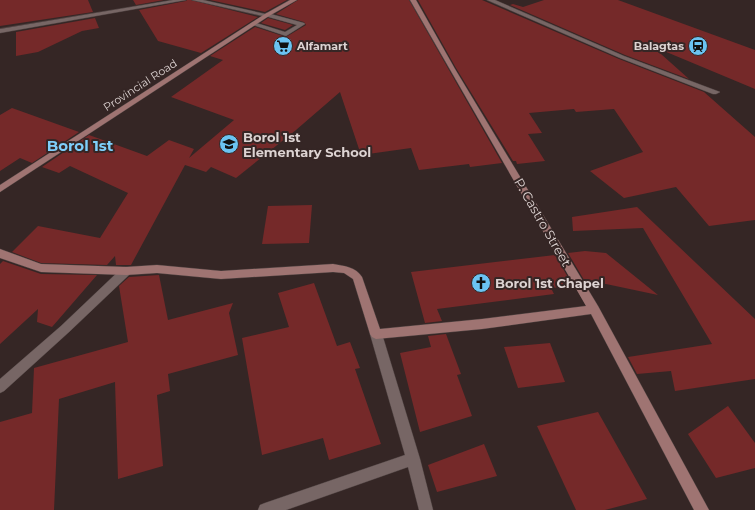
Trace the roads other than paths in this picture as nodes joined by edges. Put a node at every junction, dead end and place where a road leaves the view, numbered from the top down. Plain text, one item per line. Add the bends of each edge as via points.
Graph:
1 (183, 0) edge
2 (196, 0) edge
3 (294, 0) edge
4 (413, 0) edge
5 (490, 0) edge
6 (267, 15) junction
7 (253, 24) junction
8 (0, 31) edge
9 (716, 92) dead end
10 (1, 188) edge
11 (0, 253) edge
12 (126, 271) junction
13 (594, 309) junction
14 (376, 334) junction
15 (0, 387) edge
16 (413, 460) junction
17 (265, 510) edge
18 (426, 510) edge
19 (702, 510) edge

1 - 8 street
2 - 6 street
3 - 6 main road, Provincial Road
4 - 13 main road, P. Castro Street
5 - 9 street via 622,57
6 - 7 main road, Provincial Road
6 - 7 street via 302,24 286,34
7 - 10 main road, Provincial Road
11 - 12 main road via 41,268
12 - 14 main road via 157,269 221,275 333,268 347,270 357,277
12 - 15 street
13 - 14 main road via 482,324
13 - 19 main road, P. Castro Street
14 - 16 street
16 - 17 street
16 - 18 street

